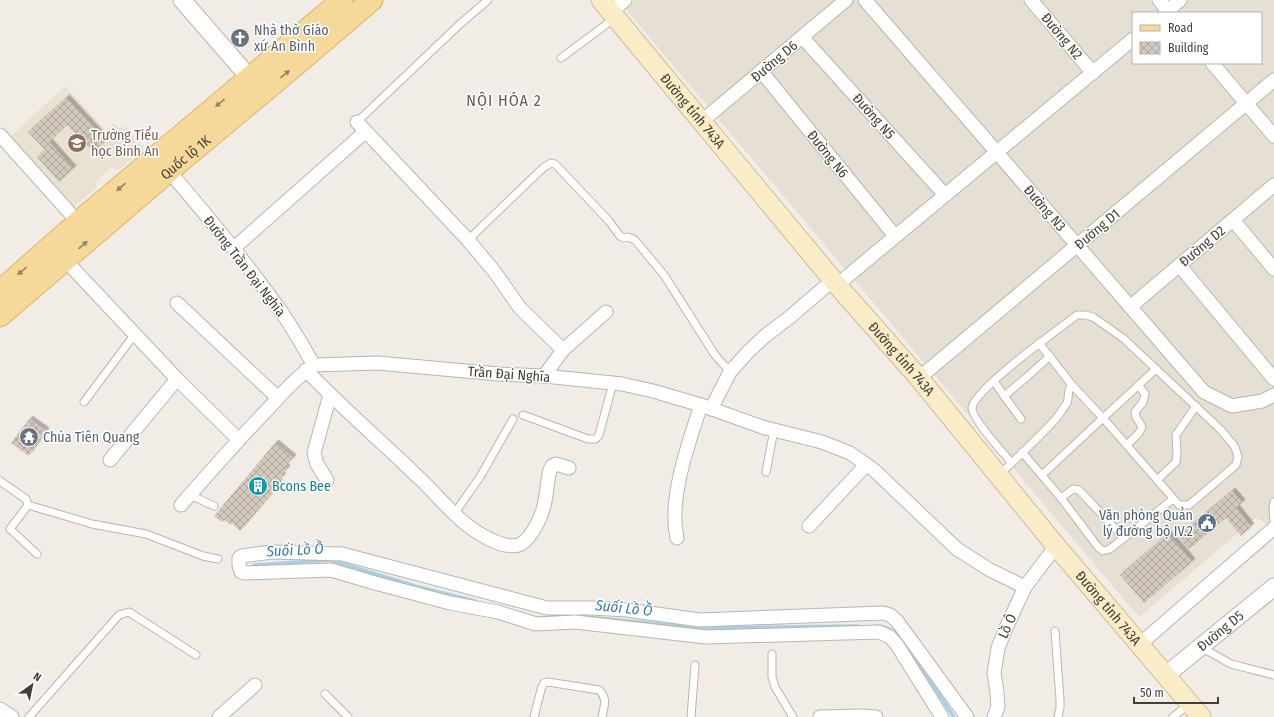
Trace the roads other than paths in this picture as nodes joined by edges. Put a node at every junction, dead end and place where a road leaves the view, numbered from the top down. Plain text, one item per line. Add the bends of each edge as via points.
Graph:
1 (182, 0) edge
2 (342, 0) edge
3 (372, 0) edge
4 (488, 0) edge
5 (846, 0) edge
6 (865, 0) edge
7 (1031, 0) edge
8 (1159, 0) edge
9 (1180, 0) edge
10 (613, 7) edge
11 (1168, 12) edge
12 (802, 38) junction
13 (1132, 40) edge
14 (561, 58) dead end
15 (1213, 64) edge
16 (761, 71) junction
17 (1093, 73) junction
18 (1274, 80) edge
19 (256, 85) junction
20 (1246, 103) junction
21 (702, 121) junction
22 (361, 127) junction
23 (0, 135) edge
24 (1274, 136) edge
25 (997, 152) junction
26 (169, 171) junction
27 (1274, 185) edge
28 (945, 195) junction
29 (1233, 220) junction
30 (78, 222) junction
31 (895, 236) junction
32 (468, 240) junction
33 (1077, 246) junction
34 (234, 248) junction
35 (66, 260) junction
36 (1179, 265) junction
37 (1274, 269) edge
38 (835, 282) junction
39 (0, 291) edge
40 (177, 303) dead end
41 (1130, 307) junction
42 (606, 312) dead end
43 (0, 316) edge
44 (135, 334) junction
45 (1039, 344) junction
46 (563, 350) junction
47 (1050, 356) junction
48 (310, 368) junction
49 (1156, 369) junction
50 (730, 372) junction
51 (544, 376) junction
52 (919, 378) junction
53 (177, 379) junction
54 (1274, 379) edge
55 (994, 381) junction
56 (613, 383) junction
57 (1072, 385) junction
58 (1138, 385) junction
59 (330, 395) junction
60 (1274, 395) edge
61 (1004, 396) junction
62 (278, 398) junction
63 (84, 402) dead end
64 (1196, 406) junction
65 (706, 407) junction
66 (523, 415) dead end
67 (1103, 418) junction
68 (513, 419) dead end
69 (1021, 419) dead end
70 (774, 430) junction
71 (239, 440) junction
72 (1127, 445) junction
73 (1022, 452) junction
74 (110, 460) dead end
75 (866, 464) junction
76 (569, 468) dead end
77 (1005, 469) junction
78 (766, 472) dead end
79 (1042, 475) junction
80 (327, 480) dead end
81 (1157, 480) junction
82 (0, 481) edge
83 (190, 495) junction
84 (1061, 498) junction
85 (1173, 499) junction
86 (1274, 502) edge
87 (28, 505) junction
88 (181, 505) dead end
89 (214, 506) dead end
90 (454, 514) junction
91 (1274, 521) edge
92 (809, 526) dead end
93 (1274, 528) edge
94 (677, 538) dead end
95 (1124, 538) junction
96 (1056, 546) junction
97 (37, 554) dead end
98 (218, 559) dead end
99 (1025, 587) junction
100 (1274, 587) edge
101 (458, 595) junction
102 (1055, 631) dead end
103 (1140, 644) junction
104 (1201, 647) junction
105 (772, 654) dead end
106 (196, 655) dead end
107 (695, 665) dead end
108 (1274, 675) edge
109 (1166, 676) junction
110 (255, 685) dead end
111 (325, 694) dead end
112 (0, 709) edge
113 (1195, 710) edge
114 (996, 712) edge
115 (12, 717) edge
116 (29, 717) edge
117 (219, 717) edge
118 (348, 717) edge
119 (534, 717) edge
120 (602, 717) edge
121 (691, 717) edge
122 (794, 717) edge
123 (820, 717) edge
124 (876, 717) edge
125 (942, 717) edge
126 (967, 717) edge
127 (1007, 717) edge
128 (1058, 717) edge
129 (1173, 717) edge

1 - 19 street
2 - 19 main road, Quốc lộ 1K
19 -> 3 main road, Quốc lộ 1K
4 - 22 lane via 460,24
5 - 12 street, Đường D6
6 - 25 street, Đường N3
7 - 17 street, Đường N2
8 - 11 street
9 - 11 street
10 - 14 lane
10 - 21 main road, Đường tỉnh 743A
12 - 16 street, Đường D6
12 - 28 street, Đường N5
13 - 17 street
15 - 20 street
16 - 21 street, Đường D6
16 - 31 street, Đường N6
17 - 25 street
18 - 20 street, Đường D1
19 - 26 main road, Quốc lộ 1K
19 -> 30 main road, Quốc lộ 1K
20 - 24 street
20 - 33 street, Đường D1
21 - 38 main road, Đường tỉnh 743A
22 - 32 street
22 - 34 street
23 - 30 street
25 - 28 street
25 - 33 street, Đường N3
26 - 34 street, Đường Trần Đại Nghĩa
35 -> 26 main road, Quốc lộ 1K
27 - 29 street, Đường D2
28 - 31 street
29 - 36 street, Đường D2
29 - 37 street
30 -> 39 main road, Quốc lộ 1K
31 - 38 street
32 - 46 street via 520,308
32 - 50 lane via 542,168 555,164 620,236 635,240 664,275 716,355
33 - 41 street, Đường N3
33 - 52 street, Đường D1
34 - 48 street, Đường Trần Đại Nghĩa via 280,311
35 - 43 main road, Quốc lộ 1K
35 - 44 street
36 - 41 street, Đường D2
36 - 54 street
38 - 50 street via 765,336
38 - 52 main road, Đường tỉnh 743A
40 - 62 street
41 - 60 street, Đường N3 via 1204,392 1232,406 1262,401
42 - 46 street
44 - 53 street
44 - 63 lane
45 - 47 lane
45 - 49 lane via 1077,315 1085,314 1123,338
45 - 55 lane
46 - 51 street
47 - 57 lane
47 - 61 lane
48 - 51 street, Trần Đại Nghĩa via 378,363
48 - 59 street, Đường Trần Đại Nghĩa
48 - 62 street
49 - 58 lane
49 - 64 lane
50 - 65 street
51 - 56 street, Trần Đại Nghĩa
52 - 77 main road, Đường tỉnh 743A
53 - 71 street
53 - 74 street
55 - 61 lane
55 - 77 lane via 980,394 972,409
56 - 65 street, Trần Đại Nghĩa via 653,391
56 - 66 lane via 596,439 588,439
57 - 67 lane
57 - 73 lane via 1068,390 1067,403 1051,424
58 - 67 lane
58 - 72 lane via 1145,394 1143,402 1135,412 1142,427
59 - 80 street via 314,453 317,464
59 - 90 street, Đường Trần Đại Nghĩa via 417,475
61 - 69 lane
62 - 71 street
64 - 81 lane via 1176,435 1176,462
64 - 85 lane via 1221,430 1235,447 1238,457 1236,465 1189,505 1179,505
65 - 70 street, Trần Đại Nghĩa
65 - 94 street via 689,443 676,497 674,527
67 - 72 lane
67 - 79 lane
68 - 90 lane via 480,477
70 - 75 street, Trần Đại Nghĩa via 822,442 850,453
70 - 78 lane
71 - 83 street
72 - 81 lane
73 - 77 lane
73 - 79 lane
75 - 92 street
75 - 99 street, Trần Đại Nghĩa via 957,549 990,570
76 - 90 street, Đường Trần Đại Nghĩa via 556,464 552,466 544,506 528,539 520,544 511,546 489,539
77 - 96 main road, Đường tỉnh 743A
79 - 84 lane
81 - 85 lane
82 - 87 lane via 26,499
83 - 88 street
83 - 89 lane
84 - 95 lane via 1073,489 1079,490
84 - 95 lane via 1102,550 1110,550
85 - 95 lane
86 - 91 lane
87 - 97 lane via 10,529
87 - 98 lane via 92,524 146,534 203,556
93 - 103 street
96 - 99 street, Lồ Ô
96 - 103 main road, Đường tỉnh 743A
99 - 114 street, Lồ Ô via 998,648 994,673 997,692
100 - 104 street, Đường D5
101 - 101 street via 375,583 331,570 244,573 241,572 239,558 272,552 342,554
101 - 125 street via 536,624 575,622 706,637 879,632 897,645
101 - 126 street via 547,608 626,610 700,620 883,613 890,615 897,622
102 - 128 lane via 1060,700
103 - 109 main road, Đường tỉnh 743A
104 - 108 lane via 1231,664
104 - 109 street, Đường D5
105 - 122 lane via 772,678 775,688
106 - 116 lane via 129,612 119,615
107 - 121 lane
109 - 113 main road, Đường tỉnh 743A
110 - 117 street
111 - 118 lane
112 - 115 street
113 - 129 lane
114 - 127 street
119 - 120 lane via 542,686 548,682 600,690 605,700
123 - 124 street

